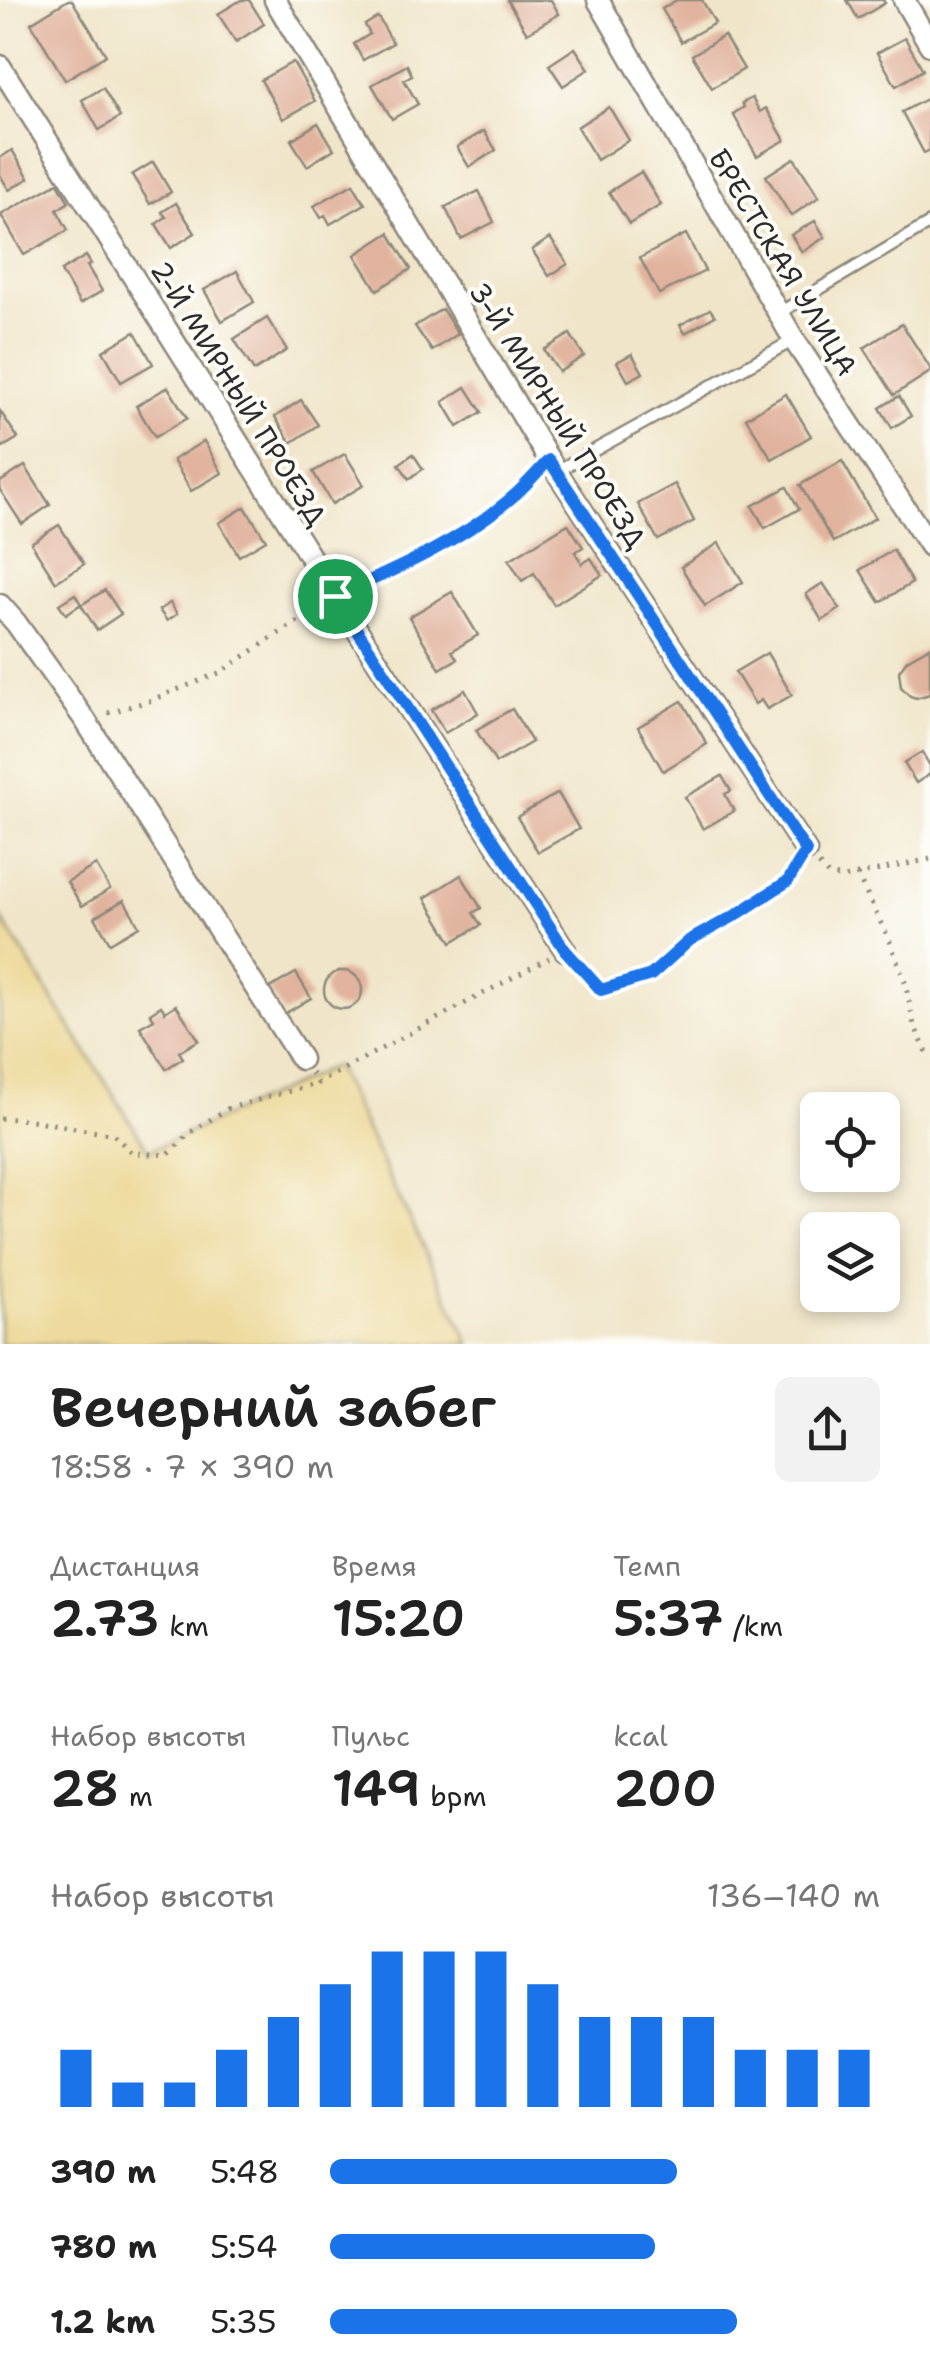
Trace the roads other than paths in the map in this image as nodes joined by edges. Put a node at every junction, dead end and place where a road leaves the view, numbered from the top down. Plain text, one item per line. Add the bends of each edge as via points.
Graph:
1 (275, 0) edge
2 (598, 0) edge
3 (904, 0) edge
4 (930, 45) edge
5 (0, 66) edge
6 (930, 223) edge
7 (778, 314) junction
8 (794, 340) junction
9 (553, 466) junction
10 (930, 546) edge
11 (335, 596) junction
12 (0, 605) edge
13 (806, 851) road end
14 (565, 950) road end
15 (300, 1059) road end

1 - 9 street, 3-Й МИРНЫЙ ПРОЕЗД
2 - 7 street, БРЕСТСКАЯ УЛИЦА
3 - 4 street
5 - 11 street, 2-Й МИРНЫЙ ПРОЕЗД
6 - 7 lane
7 - 8 street, БРЕСТСКАЯ УЛИЦА
8 - 9 lane
8 - 10 street, БРЕСТСКАЯ УЛИЦА
9 - 11 lane via 464,531
9 - 13 street, 3-Й МИРНЫЙ ПРОЕЗД
11 - 14 street, 2-Й МИРНЫЙ ПРОЕЗД
12 - 15 street via 86,720

